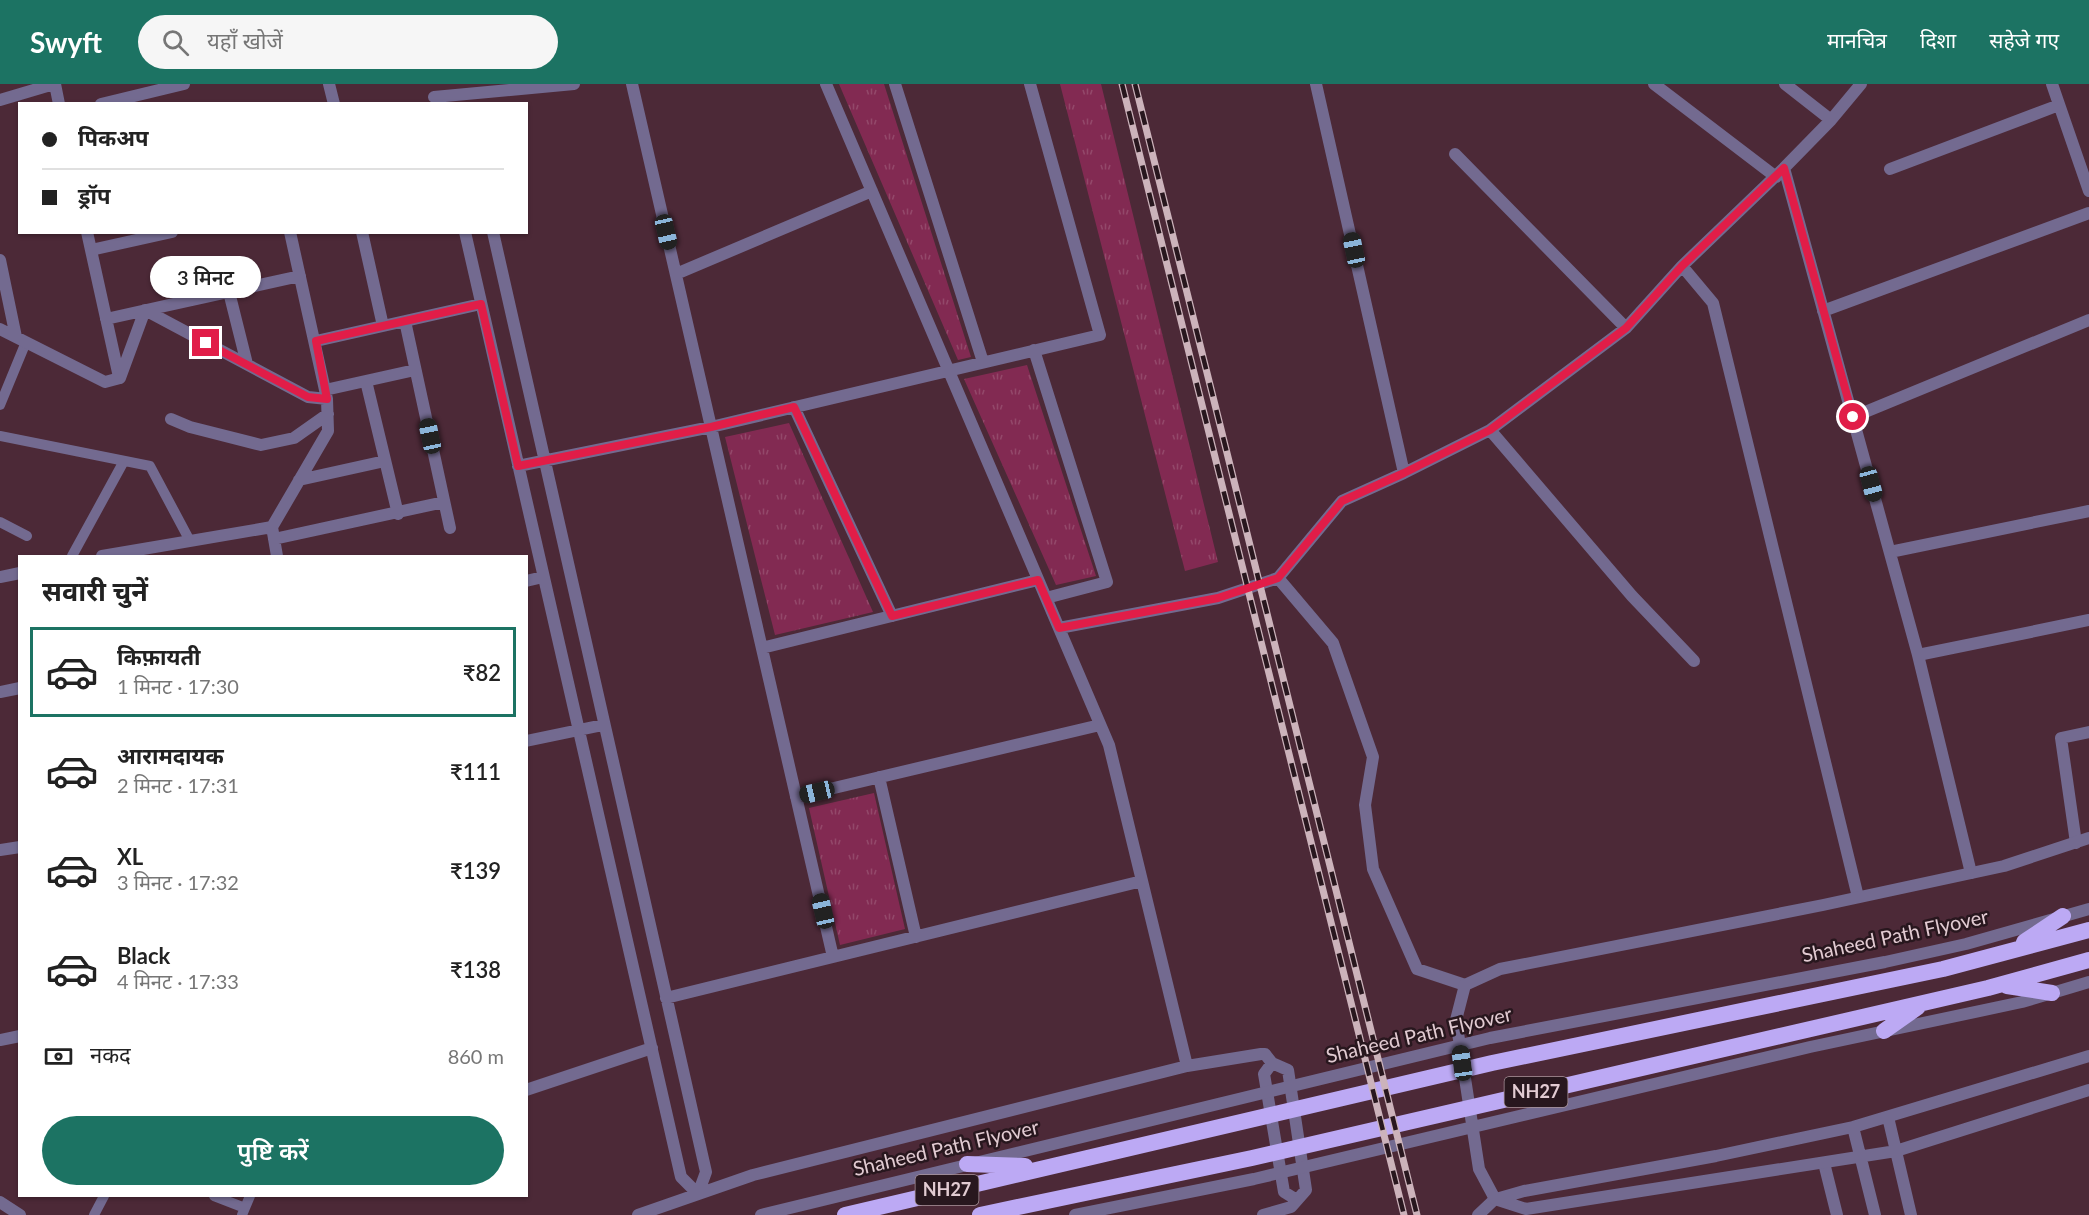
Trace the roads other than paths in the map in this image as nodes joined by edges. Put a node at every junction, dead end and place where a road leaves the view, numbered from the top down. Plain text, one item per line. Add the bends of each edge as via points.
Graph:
1 (54, 84) edge
2 (184, 84) edge
3 (329, 84) edge
4 (431, 84) edge
5 (574, 84) edge
6 (632, 84) edge
7 (826, 84) edge
8 (895, 84) edge
9 (1030, 84) edge
10 (1316, 84) edge
11 (1654, 84) edge
12 (1785, 84) edge
13 (1861, 84) edge
14 (2052, 84) edge
15 (132, 90) edge
16 (462, 94) edge
17 (0, 100) edge
18 (435, 100) edge
19 (58, 102) edge
20 (105, 102) edge
21 (333, 102) edge
22 (2059, 105) junction
23 (1831, 120) junction
24 (1455, 154) dead end
25 (1890, 169) dead end
26 (1780, 172) junction
27 (872, 191) junction
28 (2089, 191) edge
29 (2089, 213) edge
30 (87, 234) edge
31 (163, 234) edge
32 (290, 234) edge
33 (362, 234) edge
34 (465, 234) edge
35 (493, 234) edge
36 (91, 250) junction
37 (0, 260) edge
38 (1682, 266) junction
39 (676, 274) junction
40 (300, 276) junction
41 (230, 292) junction
42 (481, 304) junction
43 (146, 310) junction
44 (1823, 311) junction
45 (106, 319) junction
46 (2089, 320) edge
47 (405, 321) junction
48 (383, 326) junction
49 (1626, 328) junction
50 (0, 329) edge
51 (21, 340) junction
52 (316, 341) junction
53 (1034, 350) junction
54 (983, 362) junction
55 (247, 364) junction
56 (415, 370) junction
57 (949, 370) junction
58 (120, 378) junction
59 (366, 381) junction
60 (326, 395) junction
61 (0, 405) edge
62 (794, 407) junction
63 (328, 414) junction
64 (1853, 417) junction
65 (171, 419) dead end
66 (711, 427) junction
67 (1490, 430) junction
68 (0, 436) edge
69 (124, 461) junction
70 (385, 461) junction
71 (544, 461) junction
72 (518, 466) junction
73 (1404, 473) junction
74 (299, 480) junction
75 (444, 502) junction
76 (2089, 511) edge
77 (398, 514) junction
78 (0, 522) edge
79 (450, 528) dead end
80 (273, 533) junction
81 (27, 536) dead end
82 (190, 541) junction
83 (1890, 552) junction
84 (73, 555) edge
85 (108, 555) edge
86 (277, 555) edge
87 (18, 574) edge
88 (0, 578) edge
89 (543, 578) junction
90 (1278, 578) junction
91 (1038, 580) junction
92 (528, 581) edge
93 (1046, 598) junction
94 (892, 616) junction
95 (2089, 620) edge
96 (1059, 628) junction
97 (762, 648) junction
98 (1918, 655) junction
99 (1694, 661) dead end
100 (18, 688) edge
101 (0, 692) edge
102 (603, 725) junction
103 (1100, 725) junction
104 (578, 730) junction
105 (2089, 732) edge
106 (528, 741) edge
107 (879, 777) junction
108 (796, 797) junction
109 (2089, 838) edge
110 (2076, 843) junction
111 (18, 847) edge
112 (0, 850) edge
113 (1971, 873) junction
114 (1142, 881) junction
115 (1858, 897) junction
116 (2089, 909) edge
117 (2063, 916) junction
118 (2089, 930) edge
119 (916, 937) junction
120 (2010, 951) junction
121 (833, 957) junction
122 (2089, 960) edge
123 (2089, 982) edge
124 (2001, 984) junction
125 (1465, 985) junction
126 (2052, 993) junction
127 (666, 998) junction
128 (1926, 1002) junction
129 (1884, 1031) junction
130 (18, 1036) edge
131 (0, 1040) edge
132 (651, 1048) junction
133 (2089, 1056) edge
134 (1272, 1063) junction
135 (1187, 1066) junction
136 (528, 1089) edge
137 (2089, 1089) edge
138 (1887, 1117) junction
139 (1854, 1127) junction
140 (1896, 1151) junction
141 (1861, 1157) junction
142 (1824, 1162) junction
143 (967, 1164) junction
144 (1050, 1166) junction
145 (699, 1194) junction
146 (104, 1197) edge
147 (216, 1197) edge
148 (250, 1197) edge
149 (1495, 1199) junction
150 (1297, 1200) junction
151 (0, 1202) edge
152 (244, 1211) edge
153 (20, 1215) edge
154 (95, 1215) edge
155 (638, 1215) edge
156 (761, 1215) edge
157 (845, 1215) edge
158 (980, 1215) edge
159 (1075, 1215) edge
160 (1263, 1215) edge
161 (1478, 1215) edge
162 (1837, 1215) edge
163 (1875, 1215) edge
164 (1911, 1215) edge

1 - 17 street
1 - 19 street
2 - 15 street
3 - 21 street
4 - 18 street
5 - 16 street
6 - 39 street
7 - 27 street
8 - 54 street
9 - 53 street via 1100,335
10 - 73 street
11 - 26 street
12 - 23 street
13 - 23 street
14 - 22 street
15 - 20 street
16 - 18 street
22 - 25 street
22 - 28 street
23 - 26 street
24 - 49 street
26 - 38 street
26 - 44 street
27 - 39 street
27 - 57 street
29 - 44 street
30 - 36 street
31 - 36 street
32 - 40 street
33 - 48 street
34 - 42 street
35 - 71 street
36 - 45 street
37 - 51 street
38 - 49 street
38 - 115 street via 1713,303
39 - 66 street
40 - 41 street
40 - 52 street
41 - 43 street
41 - 55 street
42 - 47 street
42 - 72 street
43 - 45 street
43 - 55 street
43 - 58 street
44 - 64 street
45 - 58 street
46 - 64 street
47 - 48 street
47 - 56 street
48 - 52 street
49 - 67 street
50 - 51 street
51 - 58 street via 105,382
51 - 61 lane
52 - 60 street
53 - 54 street
53 - 93 street via 1107,582
54 - 57 street
55 - 60 street via 308,397
56 - 59 street
56 - 75 street
57 - 62 street
57 - 91 street
59 - 60 street
59 - 70 street
60 - 63 street
62 - 66 street
62 - 94 street
63 - 65 street via 294,438 261,445
63 - 74 street via 328,431
64 - 83 street
66 - 71 street
66 - 97 street
67 - 73 street
67 - 99 street via 1632,596
68 - 69 lane
69 - 82 lane via 150,466
69 - 84 lane
70 - 74 street
70 - 77 street
71 - 72 street
71 - 102 street
72 - 89 street
73 - 90 street via 1342,501
74 - 80 street
75 - 77 street
75 - 79 street
76 - 83 street
77 - 80 street
78 - 81 lane
80 - 82 street
80 - 86 street
82 - 85 street
83 - 98 street
87 - 88 street
89 - 92 street
89 - 104 street
90 - 96 street via 1218,598
90 - 125 street via 1333,643 1373,758 1365,805 1373,869 1417,969
91 - 93 street
91 - 94 street
93 - 96 street
94 - 97 street
95 - 98 street
96 - 103 street
97 - 108 street
98 - 113 street
100 - 101 street
102 - 104 street
102 - 127 street
103 - 107 street
103 - 114 street via 1109,745
104 - 106 street
104 - 132 street
105 - 110 street via 2061,738
107 - 108 street
107 - 119 street
108 - 121 street
109 - 110 street
110 - 113 street
111 - 112 street
113 - 115 street
114 - 119 street
114 - 135 street
115 - 125 street via 1500,969
116 - 117 street, Shaheed Path Flyover
117 - 120 highway
117 - 143 street, Shaheed Path Flyover via 1885,962 1490,1038
118 - 120 highway, Shaheed Path Flyover / NH27
119 - 121 street
120 - 144 highway, Shaheed Path Flyover / NH27 via 1943,969 1492,1063
121 - 127 street
122 - 124 highway, NH27
123 - 126 street
124 - 126 highway
124 - 128 highway, NH27
125 - 149 street via 1456,1020 1479,1169
126 - 129 street
127 - 145 street via 706,1172
128 - 129 highway
128 - 158 highway, NH27 via 1252,1158
129 - 159 street via 1254,1179
130 - 131 street
132 - 136 street
132 - 145 street via 681,1177
133 - 138 street
134 - 135 street via 1261,1054
134 - 150 street via 1264,1074 1284,1192
134 - 150 street via 1288,1070 1306,1190
135 - 145 street via 753,1175
137 - 140 street
138 - 139 street
138 - 140 street
139 - 141 street
139 - 149 street
140 - 141 street
140 - 164 street
141 - 142 street
141 - 163 street
142 - 149 street via 1526,1209
142 - 162 street
143 - 144 highway
143 - 156 street, Shaheed Path Flyover
144 - 157 highway, Shaheed Path Flyover / NH27
145 - 155 street
146 - 154 lane
147 - 152 lane
148 - 152 lane
149 - 161 street
150 - 160 street via 1288,1208
151 - 153 street

